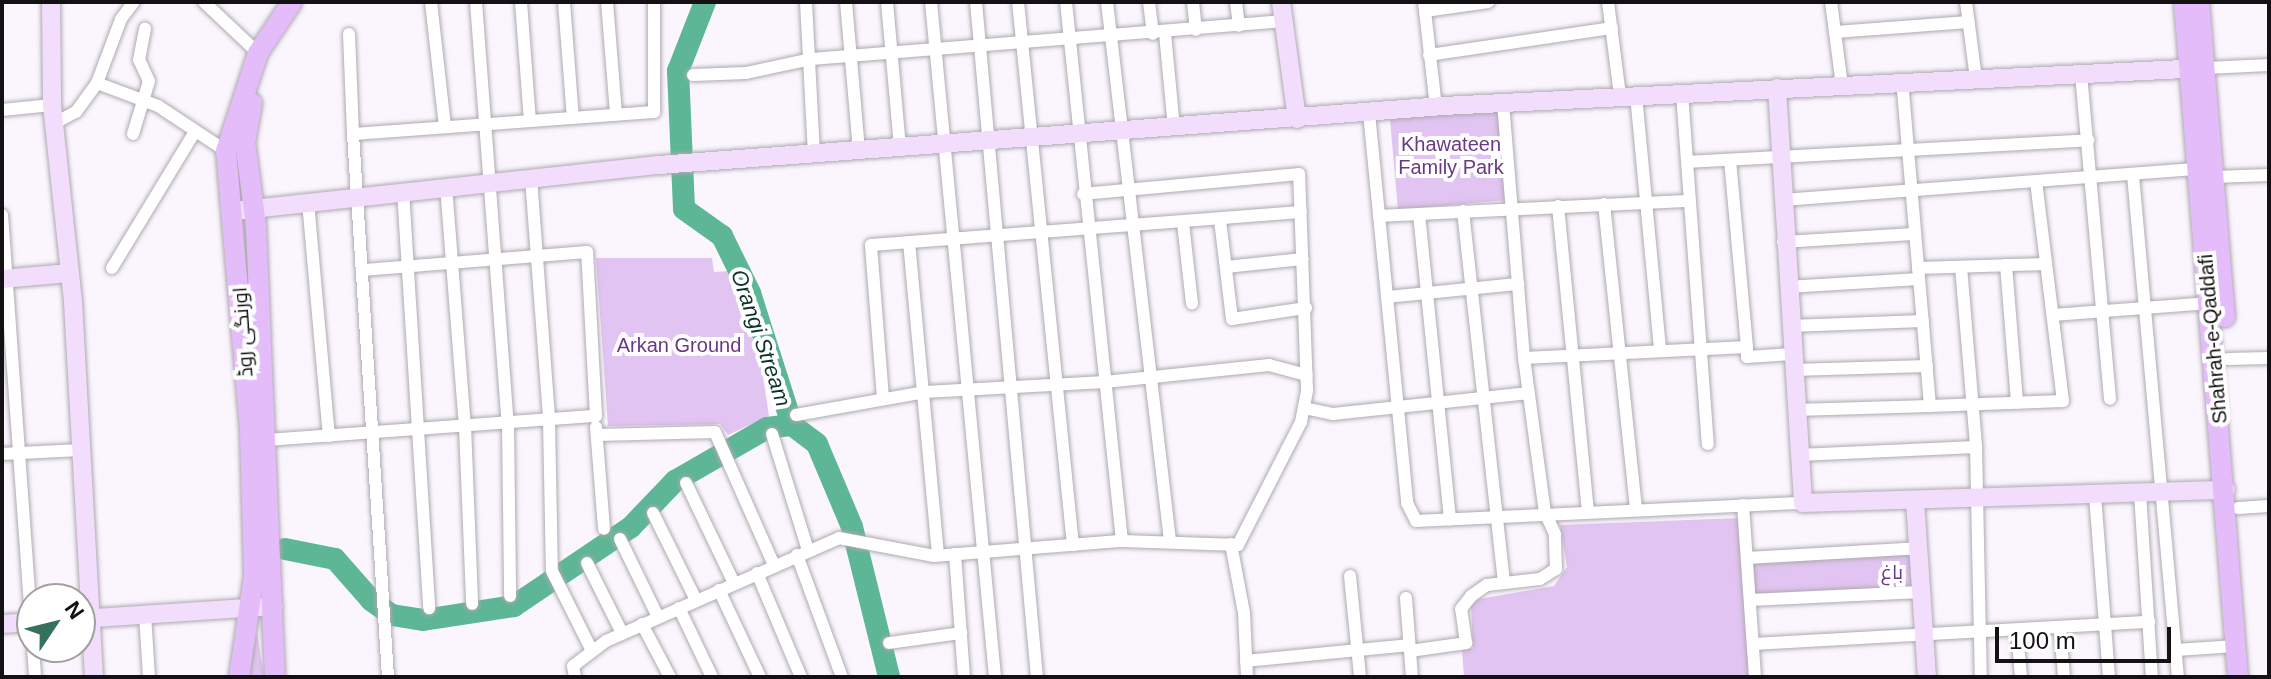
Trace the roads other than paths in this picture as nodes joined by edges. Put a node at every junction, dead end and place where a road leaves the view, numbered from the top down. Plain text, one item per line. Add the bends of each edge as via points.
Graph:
1 (51, 2) edge
2 (134, 2) edge
3 (204, 2) edge
4 (292, 2) edge
5 (308, 2) edge
6 (431, 2) edge
7 (476, 2) edge
8 (521, 2) edge
9 (564, 2) edge
10 (607, 2) edge
11 (654, 2) edge
12 (806, 2) edge
13 (846, 2) edge
14 (887, 2) edge
15 (931, 2) edge
16 (976, 2) edge
17 (1018, 2) edge
18 (1066, 2) edge
19 (1107, 2) edge
20 (1149, 2) edge
21 (1193, 2) edge
22 (1236, 2) edge
23 (1281, 2) edge
24 (1488, 2) edge
25 (1608, 2) edge
26 (1831, 2) edge
27 (1966, 2) edge
28 (2184, 2) edge
29 (2199, 2) edge
30 (1424, 7) edge
31 (1284, 21) junction
32 (1969, 22) junction
33 (1239, 26) junction
34 (1612, 28) junction
35 (145, 29) dead end
36 (1196, 30) junction
37 (1835, 32) junction
38 (1159, 33) junction
39 (349, 34) dead end
40 (1110, 38) junction
41 (1070, 42) junction
42 (1022, 45) junction
43 (980, 48) junction
44 (936, 51) junction
45 (258, 53) junction
46 (892, 53) junction
47 (1429, 55) junction
48 (852, 57) junction
49 (811, 59) junction
50 (2269, 65) edge
51 (2198, 68) junction
52 (2081, 74) junction
53 (693, 75) dead end
54 (1976, 79) junction
55 (1902, 82) junction
56 (97, 83) junction
57 (1842, 85) junction
58 (1777, 88) junction
59 (1682, 93) junction
60 (1628, 96) junction
61 (144, 103) junction
62 (1503, 103) junction
63 (1436, 107) junction
64 (2, 110) edge
65 (1369, 113) junction
66 (52, 114) junction
67 (616, 115) junction
68 (573, 118) junction
69 (1297, 119) junction
70 (530, 121) junction
71 (486, 124) junction
72 (445, 127) junction
73 (1174, 128) junction
74 (1122, 132) junction
75 (194, 133) junction
76 (133, 134) dead end
77 (353, 134) junction
78 (1077, 135) junction
79 (1031, 139) junction
80 (2088, 140) junction
81 (989, 142) junction
82 (944, 146) junction
83 (900, 149) junction
84 (226, 151) junction
85 (1908, 151) junction
86 (859, 152) junction
87 (814, 156) junction
88 (1780, 158) junction
89 (1730, 160) junction
90 (1687, 162) junction
91 (2207, 173) junction
92 (2133, 175) junction
93 (2269, 175) edge
94 (531, 178) junction
95 (2092, 178) junction
96 (489, 182) junction
97 (2036, 182) junction
98 (446, 186) junction
99 (1131, 189) junction
100 (403, 191) junction
101 (1912, 192) junction
102 (1083, 194) junction
103 (358, 196) junction
104 (1782, 200) junction
105 (1646, 201) junction
106 (1690, 201) junction
107 (308, 202) junction
108 (1604, 204) junction
109 (1558, 206) junction
110 (1512, 207) junction
111 (1463, 211) junction
112 (1301, 212) junction
113 (1419, 214) junction
114 (2, 215) edge
115 (247, 215) junction
116 (1379, 216) junction
117 (1220, 220) junction
118 (1183, 223) junction
119 (1136, 228) junction
120 (1087, 232) junction
121 (1915, 234) junction
122 (1040, 235) junction
123 (998, 237) junction
124 (951, 240) junction
125 (909, 242) junction
126 (1783, 242) junction
127 (538, 256) junction
128 (496, 259) junction
129 (1303, 259) junction
130 (452, 263) junction
131 (2046, 264) junction
132 (2006, 265) junction
133 (409, 266) junction
134 (1226, 267) junction
135 (1961, 267) junction
136 (112, 268) dead end
137 (362, 270) junction
138 (69, 273) junction
139 (1919, 274) junction
140 (4, 279) edge
141 (1518, 284) junction
142 (1470, 287) junction
143 (1787, 287) junction
144 (1427, 291) junction
145 (1387, 297) junction
146 (1192, 303) dead end
147 (2210, 303) junction
148 (1306, 308) junction
149 (2146, 308) junction
150 (2103, 311) junction
151 (2053, 315) junction
152 (1923, 321) junction
153 (1790, 326) junction
154 (1747, 347) junction
155 (1702, 349) junction
156 (1660, 351) junction
157 (1620, 353) junction
158 (1573, 355) junction
159 (1524, 358) junction
160 (2269, 358) edge
161 (2228, 359) junction
162 (1792, 362) junction
163 (1927, 366) junction
164 (1307, 375) junction
165 (1154, 378) junction
166 (1105, 382) junction
167 (1054, 384) junction
168 (1014, 387) junction
169 (967, 389) junction
170 (925, 392) junction
171 (1529, 393) junction
172 (883, 398) junction
173 (1482, 398) junction
174 (2110, 399) dead end
175 (1438, 403) junction
176 (2017, 403) junction
177 (1974, 404) junction
178 (1930, 406) junction
179 (1398, 407) junction
180 (1304, 408) junction
181 (1796, 410) junction
182 (796, 415) dead end
183 (596, 416) junction
184 (549, 420) junction
185 (508, 423) junction
186 (465, 426) junction
187 (420, 430) junction
188 (373, 434) junction
189 (772, 434) dead end
190 (597, 435) junction
191 (329, 436) junction
192 (267, 440) junction
193 (1708, 444) dead end
194 (1976, 447) junction
195 (79, 450) junction
196 (19, 453) junction
197 (2, 454) edge
198 (1799, 455) junction
199 (686, 483) dead end
200 (2226, 490) junction
201 (2164, 492) junction
202 (2140, 493) junction
203 (2095, 495) junction
204 (1977, 498) junction
205 (1915, 501) junction
206 (1803, 503) junction
207 (1743, 505) junction
208 (2269, 506) edge
209 (2238, 508) junction
210 (1636, 509) junction
211 (1588, 511) junction
212 (653, 513) dead end
213 (1545, 513) junction
214 (1496, 516) junction
215 (1450, 519) junction
216 (604, 529) dead end
217 (620, 539) dead end
218 (1122, 541) junction
219 (1170, 541) junction
220 (1231, 544) junction
221 (1073, 545) junction
222 (1028, 548) junction
223 (1918, 548) junction
224 (802, 552) junction
225 (986, 552) junction
226 (955, 554) junction
227 (938, 555) junction
228 (1747, 558) junction
229 (587, 563) dead end
230 (774, 565) junction
231 (757, 573) junction
232 (1350, 576) dead end
233 (29, 583) edge
234 (83, 583) edge
235 (734, 583) junction
236 (1504, 583) junction
237 (719, 590) junction
238 (1921, 592) junction
239 (510, 596) dead end
240 (1406, 598) dead end
241 (696, 600) junction
242 (1750, 600) junction
243 (472, 604) dead end
244 (274, 606) junction
245 (250, 608) junction
246 (429, 608) dead end
247 (679, 608) junction
248 (145, 615) junction
249 (658, 617) junction
250 (96, 618) edge
251 (2149, 622) junction
252 (642, 624) junction
253 (2105, 625) junction
254 (2060, 628) junction
255 (2017, 631) junction
256 (622, 633) junction
257 (961, 633) junction
258 (1980, 634) junction
259 (1925, 639) junction
260 (889, 643) dead end
261 (1753, 644) junction
262 (2236, 646) junction
263 (1409, 648) junction
264 (1358, 650) junction
265 (2176, 650) junction
266 (592, 651) junction
267 (1246, 661) junction
268 (149, 677) edge
269 (239, 677) edge
270 (275, 677) edge
271 (388, 677) edge
272 (575, 677) edge
273 (670, 677) edge
274 (712, 677) edge
275 (760, 677) edge
276 (801, 677) edge
277 (842, 677) edge
278 (964, 677) edge
279 (995, 677) edge
280 (1037, 677) edge
281 (1247, 677) edge
282 (1360, 677) edge
283 (1412, 677) edge
284 (1755, 677) edge
285 (1927, 677) edge
286 (1981, 677) edge
287 (2021, 677) edge
288 (2064, 677) edge
289 (2109, 677) edge
290 (2152, 677) edge
291 (2178, 677) edge
292 (2238, 677) edge
293 (2251, 677) edge

1 - 66 street
2 - 56 street via 121,19
3 - 45 street
4 - 45 main road, اورنگی روڈ
5 - 115 main road via 269,61 249,110
6 - 72 street
7 - 71 street
8 - 70 street
9 - 68 street
10 - 67 street
11 - 67 street via 654,112
12 - 49 street
13 - 48 street
14 - 46 street
15 - 44 street
16 - 43 street
17 - 42 street
18 - 41 street
19 - 40 street
20 - 38 street
21 - 36 street
22 - 33 street
23 - 31 street
24 - 30 street
25 - 34 street
26 - 37 street
27 - 32 street
28 - 51 main road, Shahrah-e-Qaddafi
29 - 51 main road, Shahrah-e-Qaddafi
30 - 47 street
31 - 33 street
31 - 69 street
32 - 37 street
32 - 54 street
33 - 36 street
34 - 47 street
34 - 60 street
35 - 61 street via 139,60 149,81
36 - 38 street
37 - 57 street
38 - 40 street
38 - 73 street
39 - 77 street
40 - 41 street
40 - 74 street
41 - 42 street
41 - 78 street
42 - 43 street
42 - 79 street
43 - 44 street
43 - 81 street
44 - 46 street
44 - 82 street
45 - 84 main road, اورنگی روڈ
46 - 48 street
46 - 83 street
47 - 63 street
48 - 49 street
48 - 86 street
49 - 53 street via 746,73
49 - 87 street
50 - 51 street
51 - 52 street
51 - 91 main road, Shahrah-e-Qaddafi
52 - 54 street
52 - 80 street
54 - 55 street
55 - 57 street
55 - 85 street
56 - 61 street
56 - 66 street via 76,112
57 - 58 street
58 - 59 street
58 - 88 street
59 - 60 street
59 - 90 street
60 - 62 street
60 - 105 street
61 - 75 street via 158,106
61 - 76 street
62 - 63 street
62 - 110 street
63 - 65 street
64 - 66 street
65 - 69 street
65 - 116 street
66 - 138 street
67 - 68 street
68 - 70 street
69 - 73 street
70 - 71 street
71 - 72 street
71 - 96 street
72 - 77 street
73 - 74 street
74 - 78 street
74 - 99 street
75 - 84 street
75 - 136 street
77 - 103 street
78 - 79 street
78 - 102 street
79 - 81 street
79 - 122 street
80 - 85 street
80 - 95 street
81 - 82 street
81 - 123 street
82 - 83 street
82 - 124 street
83 - 86 street
84 - 115 main road, اورنگی روڈ
85 - 88 street
85 - 101 street
86 - 87 street
87 - 94 street
88 - 89 street
88 - 104 street
89 - 90 street
89 - 154 street
90 - 106 street
91 - 92 street
91 - 93 street
91 - 147 main road, Shahrah-e-Qaddafi
91 - 161 main road, Shahrah-e-Qaddafi
92 - 95 street
92 - 149 street
94 - 96 street
94 - 127 street
95 - 97 street
95 - 150 street
96 - 98 street
96 - 128 street
97 - 101 street
97 - 131 street
98 - 100 street
98 - 130 street
99 - 102 street
99 - 112 street via 1299,174
99 - 119 street
100 - 103 street
100 - 133 street
101 - 104 street
101 - 121 street
102 - 120 street
103 - 107 street
103 - 137 street
104 - 126 street
105 - 106 street
105 - 108 street
105 - 156 street
106 - 155 street
107 - 115 street
107 - 191 street
108 - 109 street
108 - 157 street
109 - 110 street
109 - 158 street
110 - 111 street
110 - 141 street
111 - 113 street
111 - 142 street
112 - 117 street
112 - 129 street
113 - 116 street
113 - 144 street
114 - 140 street
115 - 192 main road, اورنگی روڈ
115 - 245 main road, اورنگی روڈ via 254,575
116 - 145 street
117 - 118 street
117 - 134 street
118 - 119 street
118 - 146 street
119 - 120 street
119 - 165 street
120 - 122 street
120 - 166 street
121 - 126 street
121 - 139 street
122 - 123 street
122 - 167 street
123 - 124 street
123 - 168 street
124 - 125 street
124 - 169 street
125 - 170 street
125 - 172 street via 871,245
126 - 143 street
127 - 128 street
127 - 183 street via 587,252
127 - 184 street
128 - 130 street
128 - 185 street
129 - 134 street
129 - 148 street
130 - 133 street
130 - 186 street
131 - 132 street
131 - 151 street
132 - 135 street
132 - 176 street
133 - 137 street
133 - 187 street
134 - 148 street via 1232,319
135 - 139 street
135 - 177 street
137 - 188 street
138 - 140 street
138 - 195 street
139 - 143 street
139 - 152 street
140 - 196 street
141 - 142 street
141 - 159 street
142 - 144 street
142 - 173 street
143 - 153 street
144 - 145 street
144 - 175 street
145 - 179 street
147 - 149 street
147 - 200 main road, Shahrah-e-Qaddafi
148 - 164 street
149 - 150 street
149 - 201 street
150 - 151 street
150 - 174 street
151 - 176 street via 2063,401
152 - 153 street
152 - 163 street
153 - 162 street
154 - 155 street
154 - 162 street via 1747,357
155 - 156 street
155 - 193 street
156 - 157 street
157 - 158 street
157 - 210 street
158 - 159 street
158 - 211 street
159 - 171 street
160 - 161 street
161 - 209 main road, Shahrah-e-Qaddafi
162 - 163 street
162 - 181 street
163 - 178 street
164 - 165 street via 1269,365
164 - 180 street
165 - 166 street
165 - 219 street
166 - 167 street
166 - 218 street
167 - 168 street
167 - 221 street
168 - 169 street
168 - 222 street
169 - 170 street
169 - 225 street
170 - 172 street
170 - 227 street
171 - 173 street
171 - 213 street
172 - 182 street
173 - 175 street
173 - 214 street
175 - 179 street
175 - 215 street
176 - 177 street
177 - 178 street
177 - 194 street
178 - 181 street
179 - 180 street via 1333,414
179 - 215 street via 1407,503 1416,521
180 - 220 street via 1264,500 1238,545
181 - 198 street
183 - 184 street
183 - 190 street
184 - 185 street
184 - 266 street via 552,571 555,587
185 - 186 street
185 - 239 street
186 - 187 street
186 - 243 street
187 - 188 street
187 - 246 street
188 - 191 street
188 - 271 street
189 - 224 street
190 - 216 street
190 - 230 street via 715,432
191 - 192 street
192 - 244 main road, اورنگی روڈ
194 - 198 street
194 - 204 street
195 - 196 street
195 - 234 street
196 - 197 street
196 - 233 street
198 - 206 street
199 - 235 street
200 - 201 street
200 - 262 main road, Shahrah-e-Qaddafi
201 - 202 street
201 - 265 street
202 - 203 street
202 - 251 street
203 - 204 street
203 - 253 street
204 - 205 street
204 - 258 street
205 - 206 street
205 - 223 street
206 - 207 street
207 - 210 street
207 - 228 street
208 - 209 street
209 - 293 main road, Shahrah-e-Qaddafi
210 - 211 street
211 - 213 street
212 - 241 street
213 - 214 street
213 - 236 street via 1555,534 1556,569 1540,579
214 - 215 street
214 - 236 street
217 - 249 street
218 - 219 street
218 - 221 street
219 - 220 street
220 - 267 street via 1244,613
221 - 222 street
222 - 225 street
222 - 280 street
223 - 228 street
223 - 238 street
224 - 227 street via 839,538
224 - 230 street
224 - 277 street
225 - 226 street
225 - 279 street
226 - 227 street
226 - 257 street
228 - 242 street
229 - 256 street
230 - 231 street
231 - 235 street
231 - 276 street
232 - 264 street
235 - 237 street
236 - 263 street via 1487,585 1461,609 1466,643
237 - 241 street
237 - 275 street
238 - 242 street
238 - 259 street
240 - 263 street
241 - 247 street
242 - 261 street
244 - 245 street
244 - 270 main road, اورنگی روڈ
245 - 248 street
245 - 269 main road, اورنگی روڈ
247 - 249 street
247 - 274 street
248 - 250 street
248 - 268 street
249 - 252 street
251 - 253 street
251 - 290 street
252 - 256 street
252 - 273 street
253 - 254 street
253 - 289 street
254 - 255 street
254 - 288 street
255 - 258 street
255 - 287 street
256 - 266 street
257 - 260 street
257 - 278 street
258 - 259 street
258 - 286 street
259 - 261 street
259 - 285 street
261 - 284 street
262 - 265 street
262 - 292 main road, Shahrah-e-Qaddafi
263 - 264 street
263 - 283 street
264 - 267 street
264 - 282 street
265 - 291 street
266 - 272 street via 573,666
267 - 281 street

